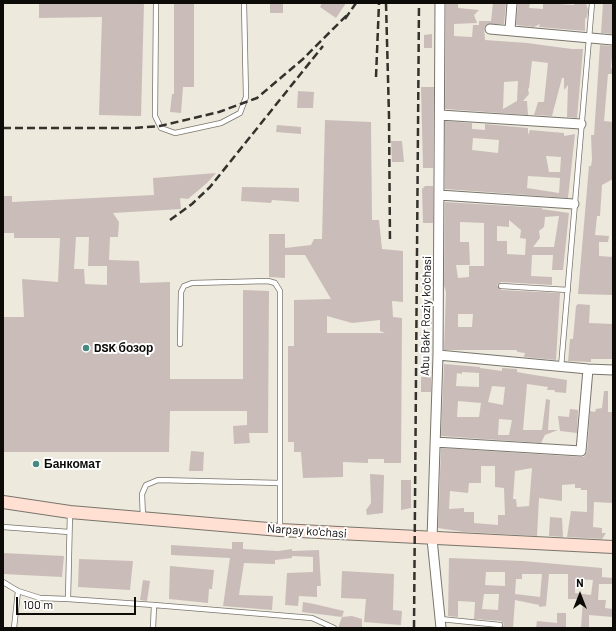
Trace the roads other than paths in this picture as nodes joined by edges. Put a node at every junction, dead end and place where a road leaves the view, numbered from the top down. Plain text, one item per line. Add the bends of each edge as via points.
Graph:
1 (156, 3) edge
2 (244, 3) edge
3 (440, 3) edge
4 (512, 3) edge
5 (592, 3) edge
6 (490, 29) dead end
7 (510, 30) junction
8 (588, 38) junction
9 (613, 40) edge
10 (440, 114) junction
11 (581, 124) junction
12 (439, 195) junction
13 (574, 204) junction
14 (501, 286) dead end
15 (568, 290) junction
16 (180, 344) dead end
17 (438, 355) junction
18 (561, 367) junction
19 (588, 369) junction
20 (613, 370) edge
21 (435, 442) junction
22 (280, 483) junction
23 (3, 502) edge
24 (70, 512) junction
25 (143, 518) junction
26 (3, 527) edge
27 (280, 530) junction
28 (69, 532) junction
29 (432, 539) junction
30 (613, 547) edge
31 (3, 582) edge
32 (18, 591) junction
33 (68, 599) junction
34 (154, 605) junction
35 (440, 624) edge
36 (500, 625) dead end
37 (14, 628) edge
38 (153, 628) edge
39 (334, 628) edge

1 - 2 lane via 155,116 161,128 175,133 221,123 240,113 246,97
3 - 10 street, Abu Bakr Roziy ko'chasi
4 - 7 street
5 - 8 lane
6 - 7 street
7 - 8 street
8 - 9 street
8 - 11 lane
10 - 11 street
10 - 12 street, Abu Bakr Roziy ko'chasi
11 - 13 lane
12 - 13 street
12 - 17 street, Abu Bakr Roziy ko'chasi
13 - 15 lane
14 - 15 lane
15 - 18 lane
16 - 22 lane via 181,292 184,286 199,282 275,283 280,291
17 - 18 street
17 - 21 street, Abu Bakr Roziy ko'chasi
18 - 19 street
19 - 20 street
19 - 21 street via 581,450
21 - 29 street, Abu Bakr Roziy ko'chasi
22 - 25 lane via 158,480 146,485 142,494
22 - 27 lane
23 - 24 main road, Narpay ko'chasi
24 - 25 main road, Narpay ko'chasi
24 - 28 lane
25 - 27 main road, Narpay ko'chasi
26 - 28 lane
27 - 29 main road, Narpay ko'chasi
28 - 33 lane
29 - 30 main road, Narpay ko'chasi
29 - 35 street, Abu Bakr Roziy ko'chasi
31 - 32 lane
32 - 33 lane via 40,598
32 - 37 lane
33 - 34 lane
34 - 38 lane
34 - 39 lane via 312,618
35 - 36 lane

